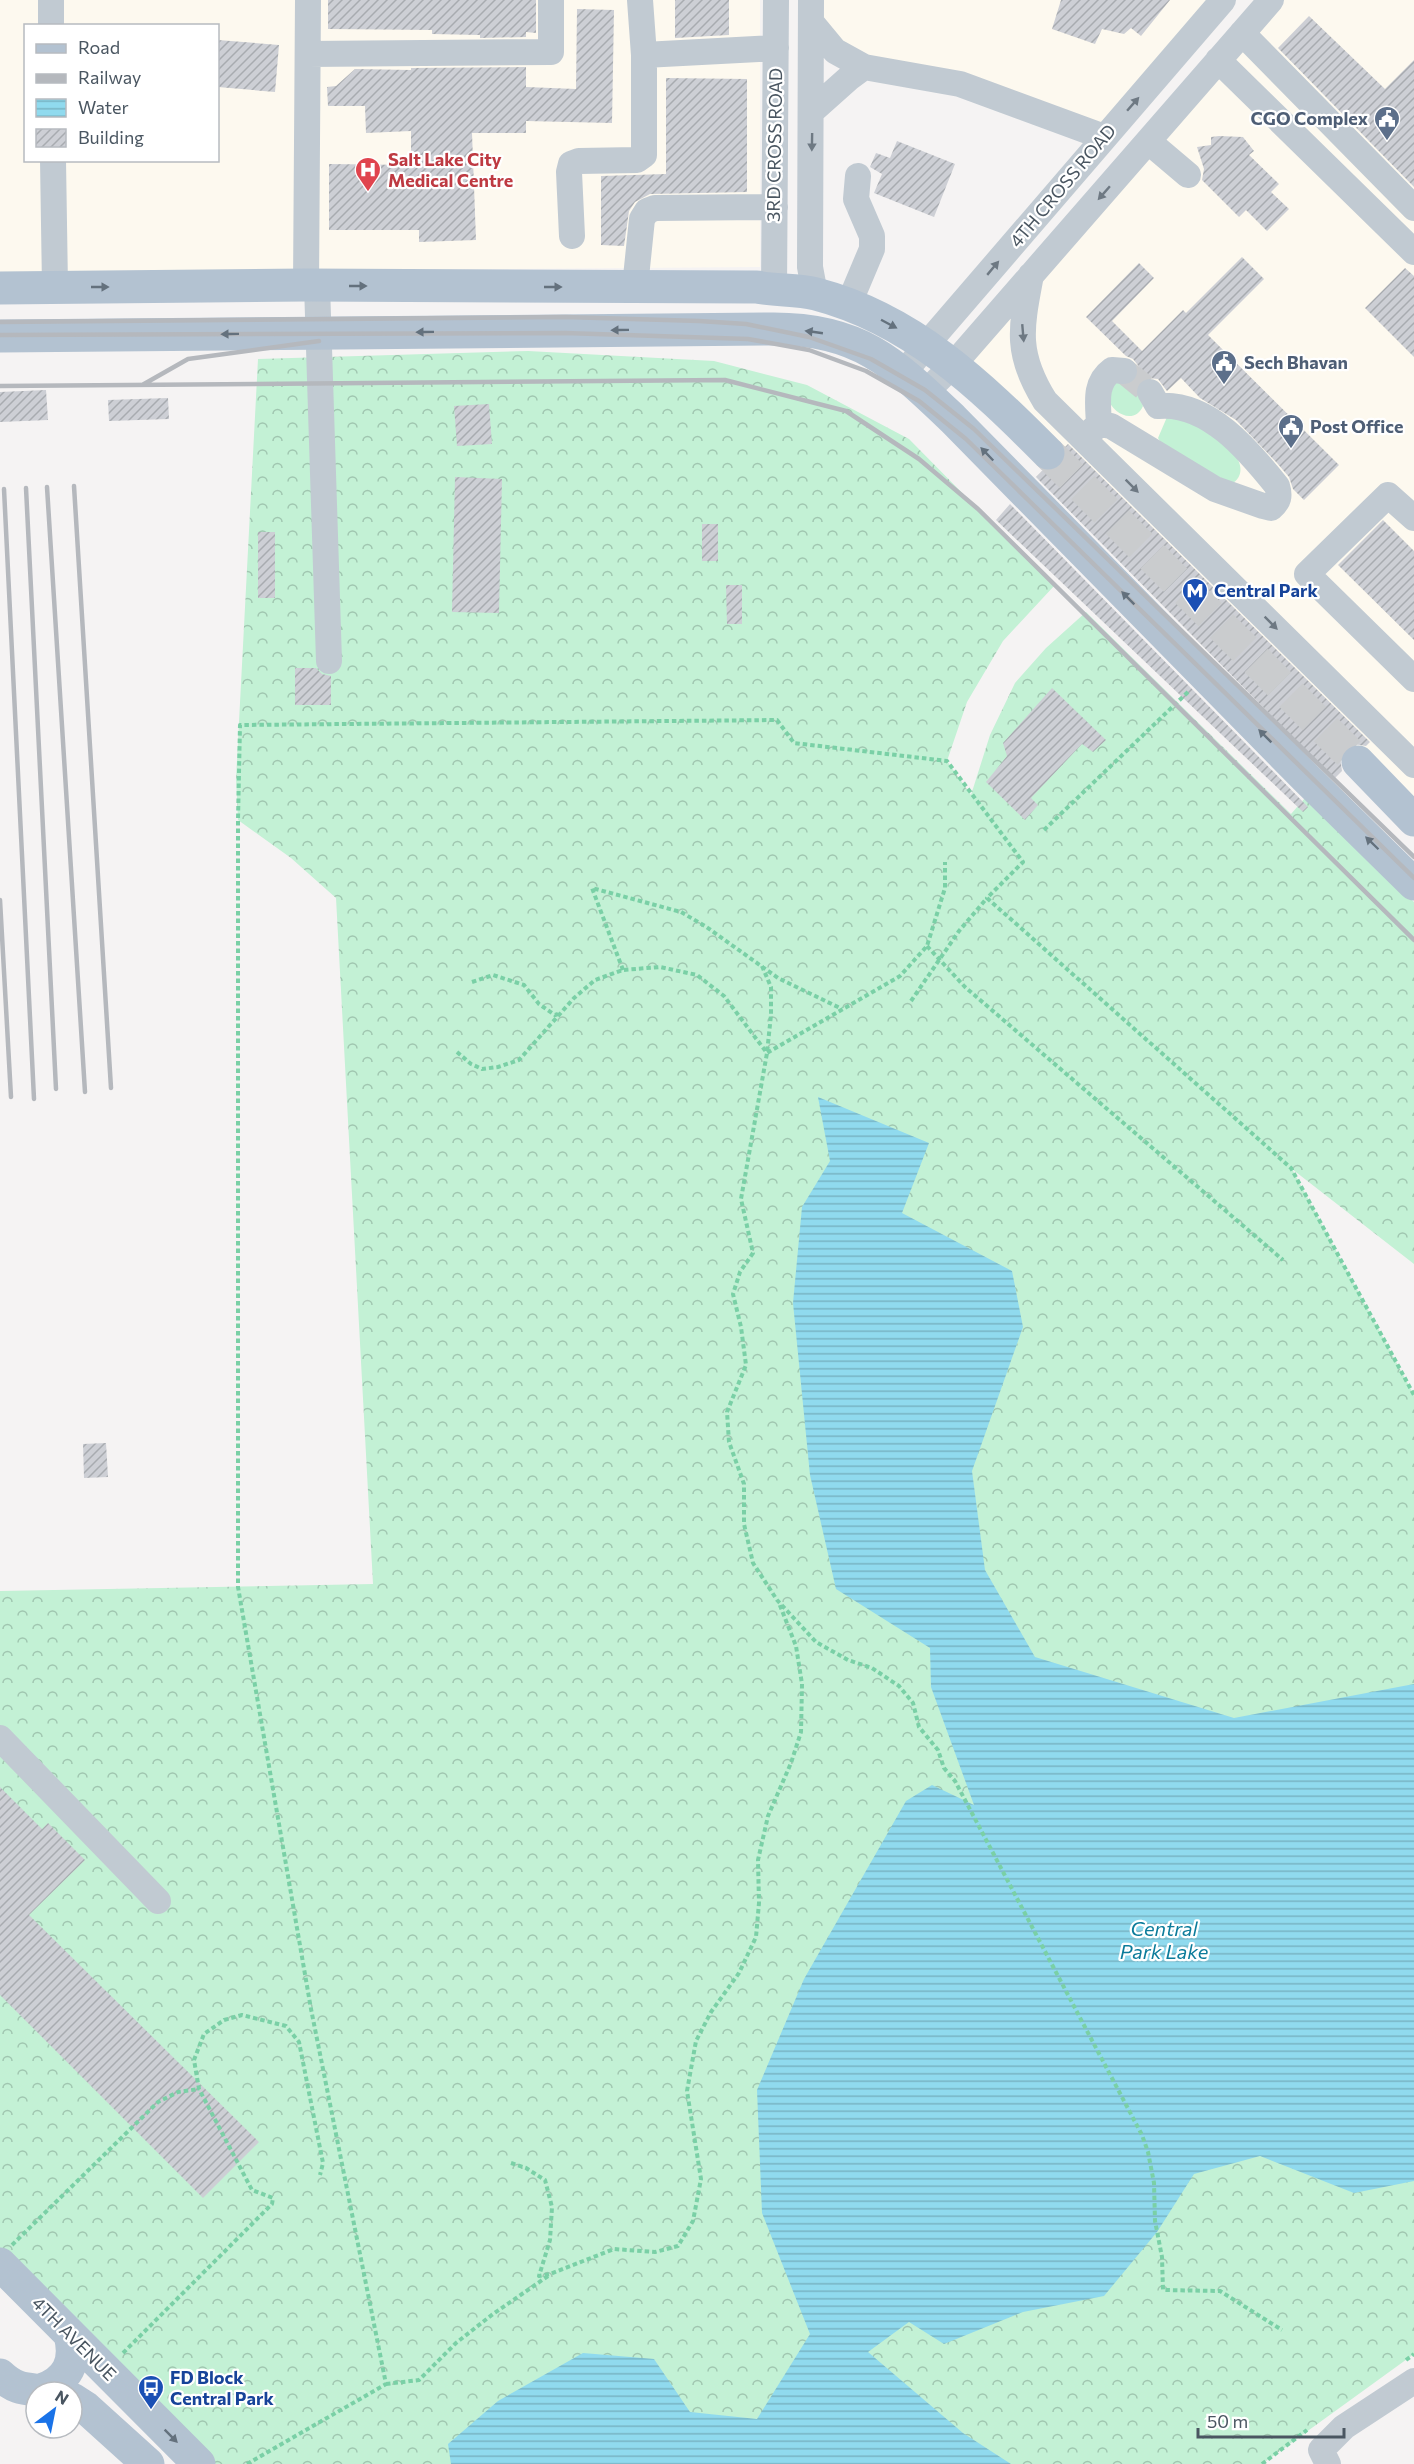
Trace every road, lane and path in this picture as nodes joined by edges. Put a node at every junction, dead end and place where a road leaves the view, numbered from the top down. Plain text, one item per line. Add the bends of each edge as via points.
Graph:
1 (51, 0) edge
2 (308, 0) edge
3 (551, 0) edge
4 (640, 0) edge
5 (776, 0) edge
6 (1223, 0) edge
7 (1271, 0) edge
8 (811, 11) edge
9 (51, 24) edge
10 (1242, 33) junction
11 (776, 48) junction
12 (308, 54) junction
13 (644, 55) junction
14 (1218, 60) junction
15 (864, 67) junction
16 (812, 111) junction
17 (1104, 137) junction
18 (1149, 142) junction
19 (53, 162) edge
20 (1188, 175) dead end
21 (858, 176) dead end
22 (775, 207) junction
23 (1414, 208) edge
24 (572, 236) dead end
25 (1414, 252) edge
26 (1032, 276) junction
27 (55, 287) junction
28 (635, 287) junction
29 (0, 288) edge
30 (774, 290) junction
31 (814, 294) junction
32 (313, 295) junction
33 (848, 306) junction
34 (0, 336) edge
35 (927, 344) junction
36 (953, 365) junction
37 (1124, 371) dead end
38 (915, 383) junction
39 (1092, 431) junction
40 (1129, 436) junction
41 (1048, 453) tunnel mouth
42 (1414, 518) edge
43 (329, 661) dead end
44 (1205, 676) junction
45 (1414, 679) edge
46 (1358, 762) tunnel mouth
47 (1414, 765) edge
48 (1414, 820) edge
49 (1044, 830) dead end
50 (945, 862) dead end
51 (1414, 884) edge
52 (987, 898) junction
53 (927, 946) junction
54 (940, 959) junction
55 (762, 966) junction
56 (623, 970) junction
57 (472, 982) dead end
58 (911, 1001) dead end
59 (842, 1010) junction
60 (560, 1013) junction
61 (457, 1052) dead end
62 (767, 1053) junction
63 (1283, 1260) dead end
64 (1414, 1395) edge
65 (777, 1600) junction
66 (0, 1738) edge
67 (158, 1901) dead end
68 (199, 2089) junction
69 (511, 2163) dead end
70 (320, 2175) dead end
71 (4, 2256) edge
72 (550, 2274) junction
73 (0, 2301) edge
74 (36, 2301) junction
75 (1282, 2330) dead end
76 (70, 2335) junction
77 (105, 2370) junction
78 (1414, 2381) edge
79 (386, 2384) junction
80 (23, 2390) edge
81 (84, 2407) edge
82 (148, 2464) edge
83 (199, 2464) edge
84 (248, 2464) edge
85 (1328, 2464) edge

1 - 9 street
2 - 12 street
3 - 12 street via 551,52
4 - 13 street
5 - 11 street, 3RD CROSS ROAD
17 -> 6 street, 4TH CROSS ROAD
7 - 10 street
8 - 15 street via 835,51
8 - 16 street
10 - 14 street
10 - 23 street
11 - 13 street
11 - 22 street, 3RD CROSS ROAD
12 - 32 street
13 - 24 street via 644,155 637,160 579,160 571,164
14 - 18 street
14 - 25 street
15 - 16 street
15 - 17 street via 960,84
16 -> 31 street via 810,267
35 -> 17 street, 4TH CROSS ROAD
18 - 20 street
18 -> 26 street
19 - 27 street
21 - 33 street via 856,199 872,236 872,249
22 - 28 street via 647,211 642,219
22 - 30 street, 3RD CROSS ROAD
26 - 36 street
26 -> 39 street via 1022,323 1024,356 1032,381 1045,401
27 - 29 main road
27 -> 32 main road
28 - 30 main road
32 -> 28 main road
30 - 31 main road
31 - 33 main road
32 - 43 street via 319,350
33 -> 35 main road
38 -> 34 main road via 882,356 852,341 792,329
35 - 36 main road
35 - 38 street, 4TH CROSS ROAD
36 - 38 street
36 - 41 main road via 987,391
37 - 39 street via 1112,369 1103,376
44 -> 38 main road
39 - 40 street via 1111,426
39 -> 47 street
40 - 40 street via 1215,489 1271,508 1277,503 1277,486 1230,434 1202,416 1154,399 1156,419
42 - 45 street via 1388,495 1307,574
44 - 49 path
51 -> 44 main road
46 - 48 main road
50 - 53 path via 945,888
52 - 54 path
52 - 64 path via 1291,1168
52 - 79 path via 1023,862 947,761 794,743 777,720 240,725 238,1587 311,2009
53 - 54 path
53 - 59 path via 900,976
54 - 58 path
54 - 63 path via 965,987
55 - 56 path via 681,912 592,888
55 - 59 path
55 - 62 path via 771,987
56 - 60 path via 595,980
56 - 62 path via 660,967 697,975 724,996
57 - 60 path via 493,975 524,984 538,1004 555,1015
59 - 62 path
60 - 61 path via 519,1060 482,1069
62 - 65 path via 741,1199 753,1253 740,1272 733,1294 746,1365 727,1412 729,1442 744,1484 744,1524 753,1563
65 - 72 path via 796,1646 802,1684 801,1732 768,1816 758,1860 756,1937 739,1973 696,2041 687,2091 701,2179 693,2221 678,2246 655,2252 614,2249
65 - 75 path via 816,1642 848,1660 873,1668 899,1686 913,1703 919,1727 938,1750 944,1768 955,1781 1142,2135 1154,2183 1163,2290 1220,2291
66 - 67 street
68 - 70 path via 194,2060 204,2034 224,2020 242,2015 286,2026 299,2042 323,2163
68 - 71 path via 178,2092 158,2102
68 - 77 path via 252,2190 273,2198 272,2204
69 - 72 path via 545,2180 552,2208 550,2240 539,2276
71 - 74 main road, 4TH AVENUE
72 - 79 path via 456,2343 418,2380
73 - 74 main road via 19,2297
74 - 76 main road, 4TH AVENUE
76 - 77 main road, 4TH AVENUE
76 - 80 main road via 74,2349 71,2364 55,2385
77 -> 83 main road, 4TH AVENUE
78 - 85 street via 1344,2427 1322,2450
79 - 84 path
81 - 82 main road

